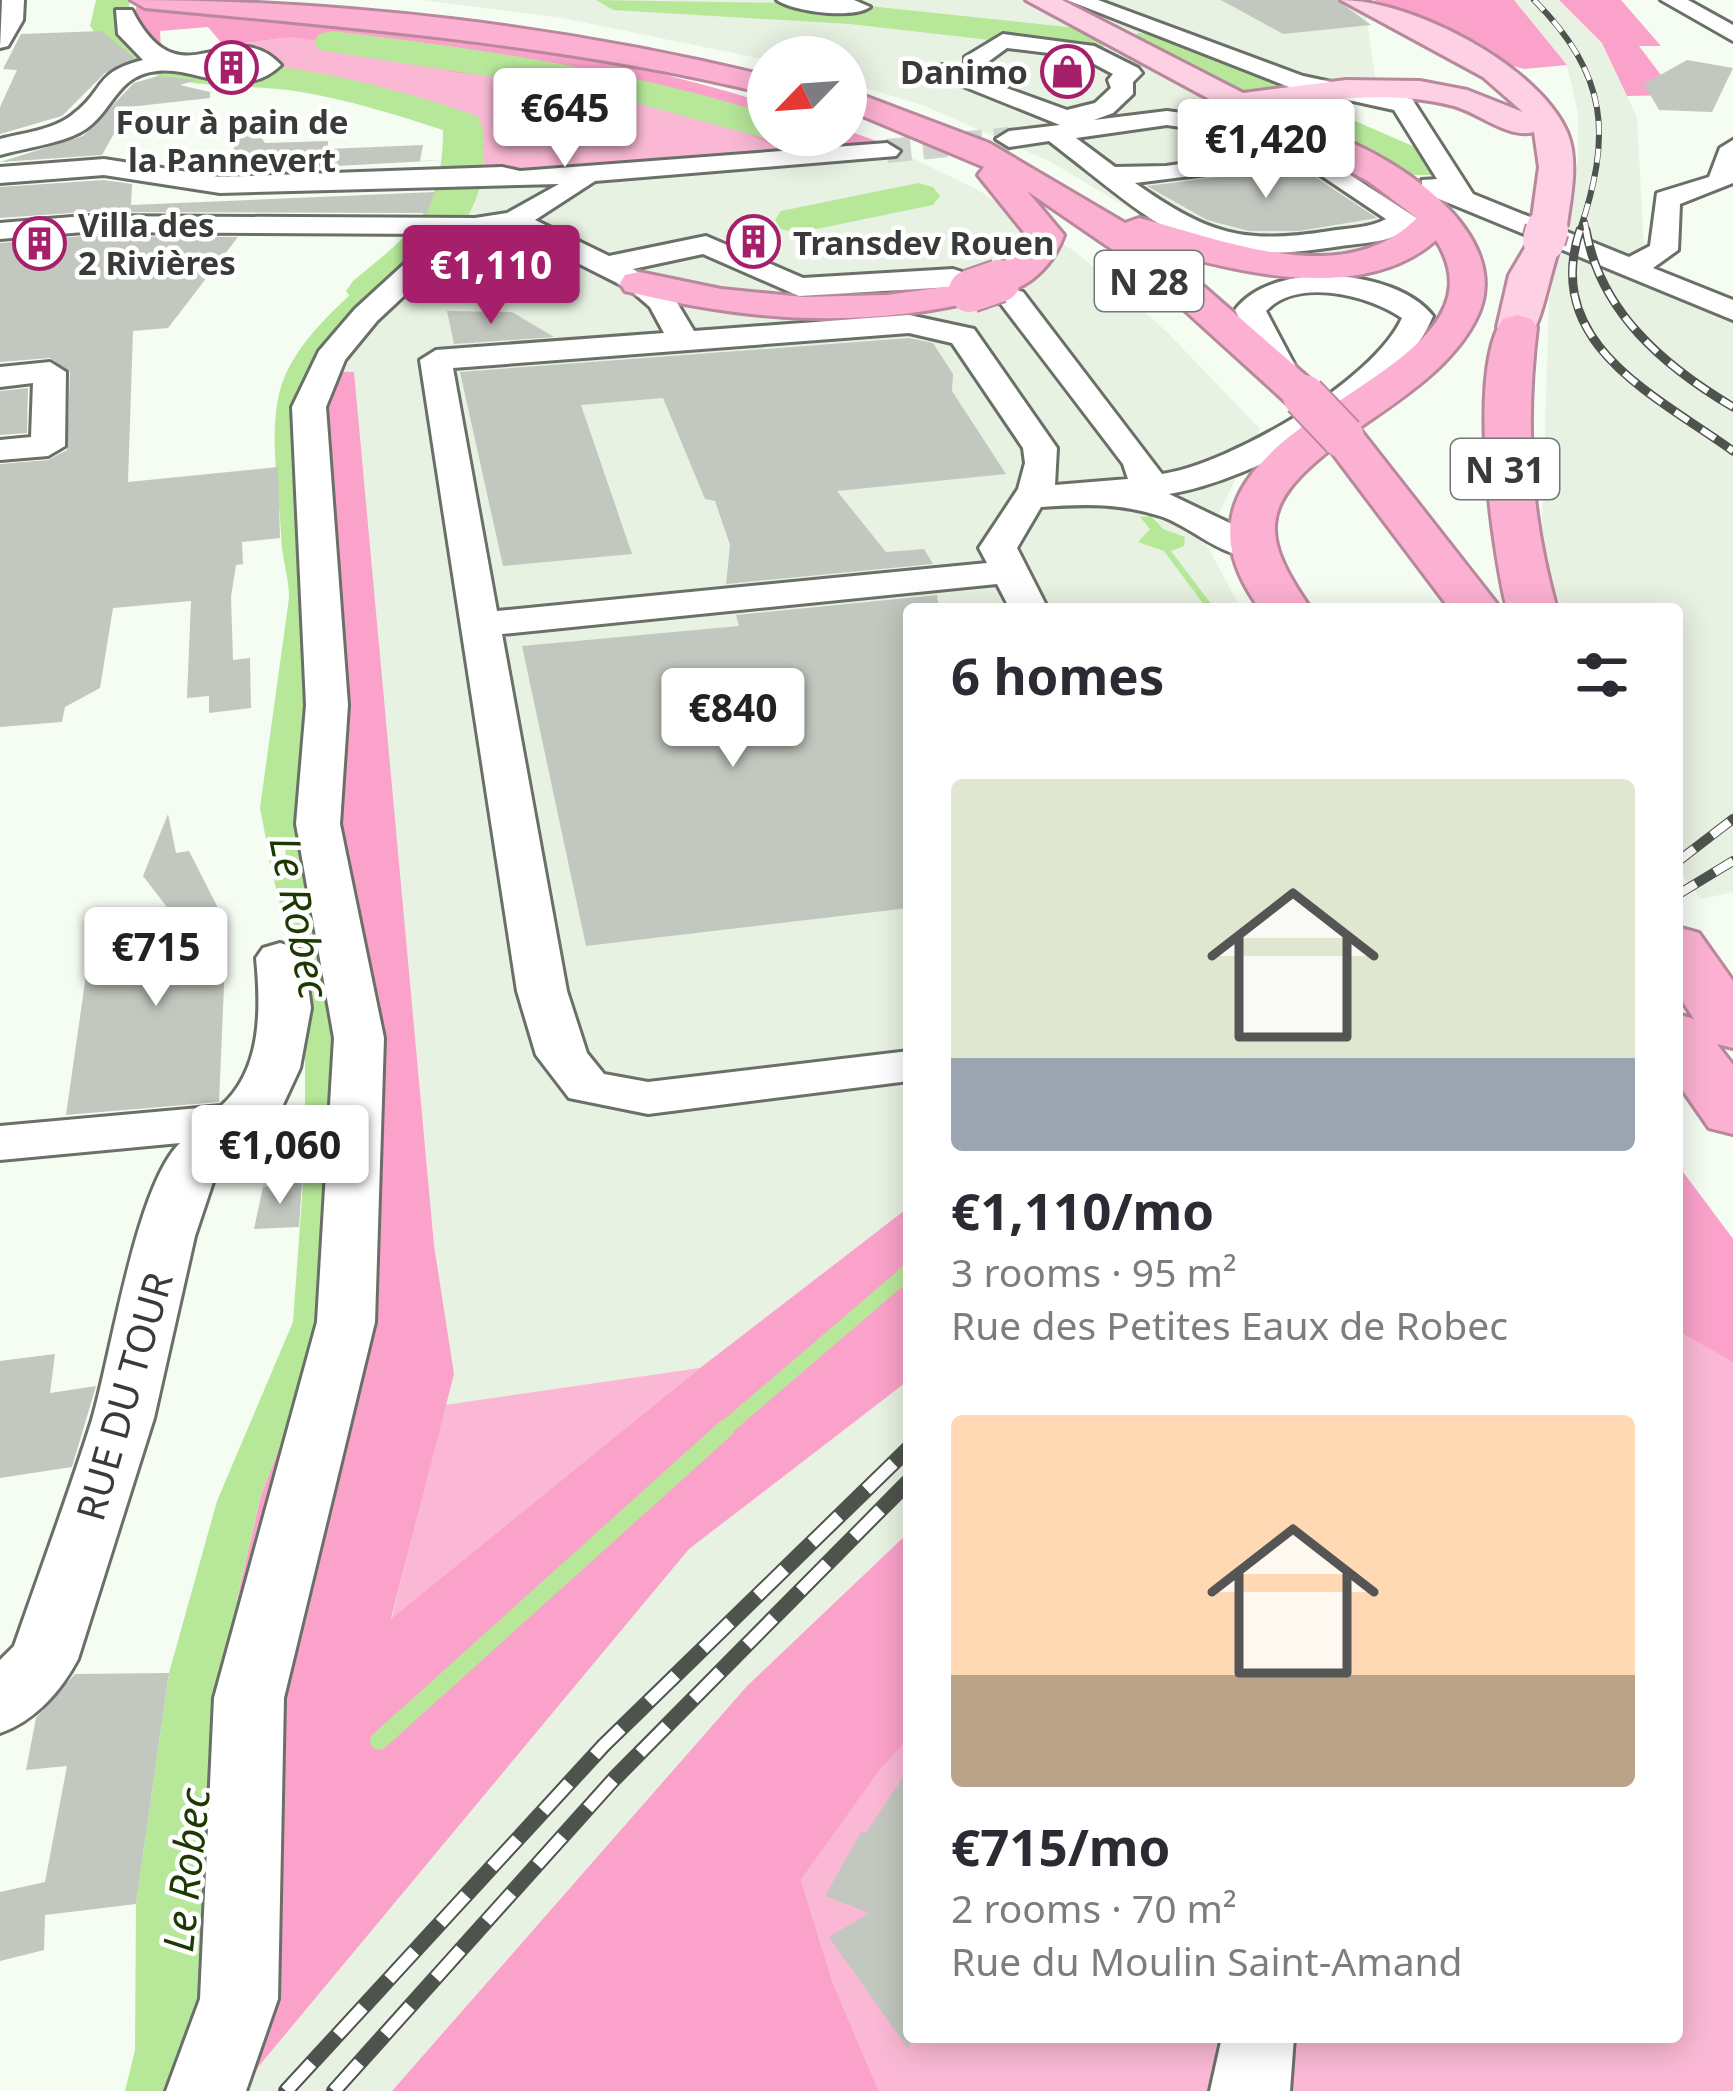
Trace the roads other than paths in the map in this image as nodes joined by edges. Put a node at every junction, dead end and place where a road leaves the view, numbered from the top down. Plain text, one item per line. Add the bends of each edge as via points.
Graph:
1 (14, 0) edge
2 (241, 0) edge
3 (317, 0) edge
4 (392, 0) edge
5 (788, 0) edge
6 (1040, 0) edge
7 (1078, 0) edge
8 (1672, 0) edge
9 (159, 1) edge
10 (0, 2) edge
11 (1360, 3) edge
12 (859, 7) dead end
13 (135, 8) edge
14 (1, 34) edge
15 (1733, 34) edge
16 (610, 39) junction
17 (974, 62) dead end
18 (158, 64) junction
19 (694, 65) junction
20 (747, 70) edge
21 (935, 70) dead end
22 (256, 72) dead end
23 (1178, 76) junction
24 (747, 79) edge
25 (1338, 90) junction
26 (1409, 104) junction
27 (867, 106) edge
28 (1224, 112) junction
29 (867, 116) edge
30 (1161, 117) junction
31 (1270, 120) junction
32 (1073, 127) junction
33 (1310, 138) junction
34 (1552, 140) junction
35 (1186, 145) dead end
36 (0, 147) edge
37 (1733, 148) edge
38 (887, 151) tunnel mouth
39 (1002, 157) junction
40 (652, 167) junction
41 (0, 175) edge
42 (1113, 175) junction
43 (520, 179) junction
44 (244, 184) junction
45 (541, 201) junction
46 (1079, 205) junction
47 (1451, 207) junction
48 (464, 208) junction
49 (228, 223) junction
50 (0, 231) edge
51 (1631, 268) junction
52 (622, 274) junction
53 (1733, 311) edge
54 (1517, 327) joint
55 (685, 342) junction
56 (0, 377) edge
57 (1289, 396) junction
58 (1329, 446) junction
59 (0, 450) edge
60 (1152, 494) junction
61 (1034, 497) junction
62 (1250, 547) junction
63 (1007, 572) junction
64 (1025, 603) edge
65 (1281, 603) edge
66 (1426, 603) edge
67 (1471, 603) edge
68 (1530, 603) edge
69 (480, 624) junction
70 (280, 958) dead end
71 (1692, 983) edge
72 (903, 1067) edge
73 (1733, 1113) edge
74 (229, 1122) junction
75 (0, 1143) edge
76 (0, 1705) edge
77 (206, 2091) edge

1 - 10 street
1 - 14 street
2 - 19 highway via 499,27
3 - 16 highway
4 - 16 highway via 514,15
5 - 12 street
6 - 23 main road
7 - 25 street
8 - 15 street
9 - 13 highway
9 - 19 highway
11 - 26 main road via 1382,23
11 - 34 main road via 1505,80 1535,107
13 - 18 street via 136,43
16 - 20 highway
17 - 32 street via 1003,41 1086,50 1130,74 1114,102
18 - 22 street
18 - 36 street via 119,73 68,130
19 - 24 highway
21 - 32 street
23 - 28 main road
23 - 30 street
25 - 26 main road
25 - 28 main road
26 - 31 main road via 1357,124
26 - 34 main road via 1488,106
26 - 47 street
27 - 46 highway, N 28 via 977,149
28 - 30 street
28 - 31 main road
28 - 33 street
29 - 39 highway, N 28
30 - 32 street
30 - 35 street
31 - 33 main road
32 - 39 street
32 - 42 street
33 - 47 highway
34 - 54 main road, N 31 via 1556,179 1546,233
37 - 51 street via 1720,182 1667,200 1664,250
38 - 40 street
39 - 52 highway via 1046,235 1037,257 984,286 909,304 813,309 718,301
39 - 57 highway, N 28
40 - 43 street
40 - 45 street via 585,181
41 - 44 street via 104,167
42 - 42 street via 1198,236 1253,248 1388,231 1404,219 1306,154
43 - 45 street via 542,192
43 - 48 street
44 - 48 street
44 - 49 street
45 - 48 street
46 - 47 highway via 1178,247 1282,263 1376,256 1415,240
46 - 57 highway, N 28 via 1182,279
47 - 51 street
47 - 62 highway via 1467,271 1452,323 1426,356 1277,471 1251,508
48 - 49 street
48 - 52 street
48 - 77 street via 330,358 309,407 327,705 319,824 359,1038 346,1322 249,1698 239,2000
49 - 50 street
51 - 53 street
52 - 55 street via 662,302
52 - 60 street via 706,245 800,287 932,278 993,290 1012,298 1140,464
54 - 68 highway, N 31 via 1503,435 1516,559
55 - 61 street via 909,324 950,330 971,344 1040,448 1045,466
55 - 69 street via 436,360
56 - 59 street via 50,372 47,446
57 - 58 highway, N 28
57 - 60 street via 1250,310 1259,298 1288,288 1343,287 1389,297 1418,316 1412,336 1368,377 1247,462
58 - 66 highway, N 28
58 - 67 highway, N 28
60 - 61 street
60 - 62 street
61 - 63 street via 1005,523 998,548
62 - 65 highway
63 - 64 street
63 - 69 street
69 - 72 street via 542,991 562,1055 586,1087 648,1098
70 - 74 street, RUE DU TOUR via 286,1008 274,1068 262,1098
71 - 73 highway
74 - 75 street
74 - 76 street, RUE DU TOUR via 193,1160 123,1418 44,1659

